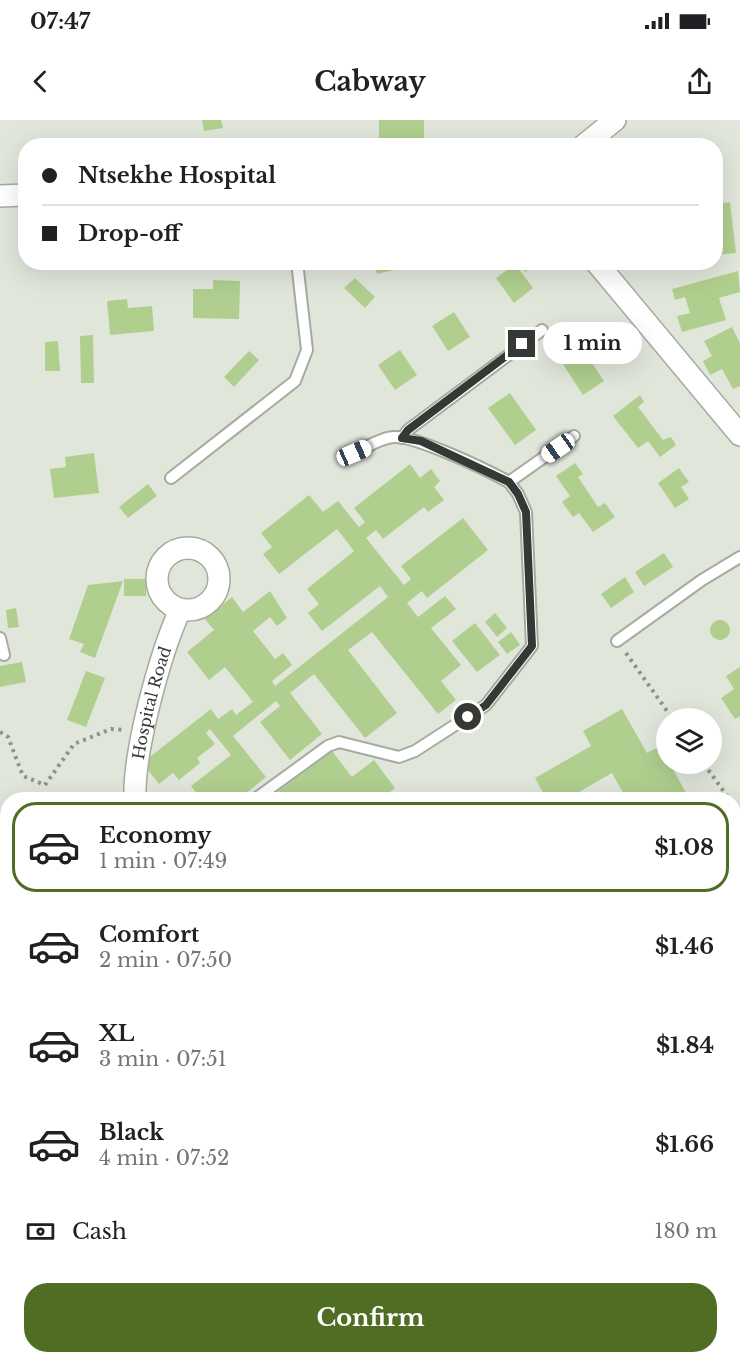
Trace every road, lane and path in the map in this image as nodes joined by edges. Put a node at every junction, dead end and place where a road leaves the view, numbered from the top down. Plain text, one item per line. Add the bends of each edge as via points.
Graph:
1 (615, 120) edge
2 (592, 138) edge
3 (18, 195) edge
4 (0, 196) edge
5 (298, 270) edge
6 (603, 270) edge
7 (542, 330) dead end
8 (740, 435) edge
9 (574, 436) dead end
10 (402, 438) junction
11 (354, 453) dead end
12 (171, 478) dead end
13 (509, 482) junction
14 (740, 557) edge
15 (180, 609) dead end
16 (0, 638) edge
17 (617, 641) joint
18 (4, 655) dead end
19 (665, 708) edge
20 (0, 732) edge
21 (143, 733) junction
22 (711, 774) edge
23 (135, 792) edge
24 (265, 792) edge
25 (724, 792) edge

1 - 2 street
3 - 4 street
5 - 12 lane via 307,350 296,381
6 - 8 street
7 - 10 lane
9 - 13 lane
10 - 11 lane via 391,437
10 - 13 lane via 421,441
13 - 24 lane via 526,512 529,536 532,646 525,657 486,705 416,752 399,757 339,742
14 - 17 lane
15 - 21 street, Hospital Road via 170,632
16 - 18 lane
17 - 19 path
20 - 21 path via 8,737 23,776 45,785 74,744 111,729
21 - 23 street, Hospital Road via 134,775
22 - 25 path

